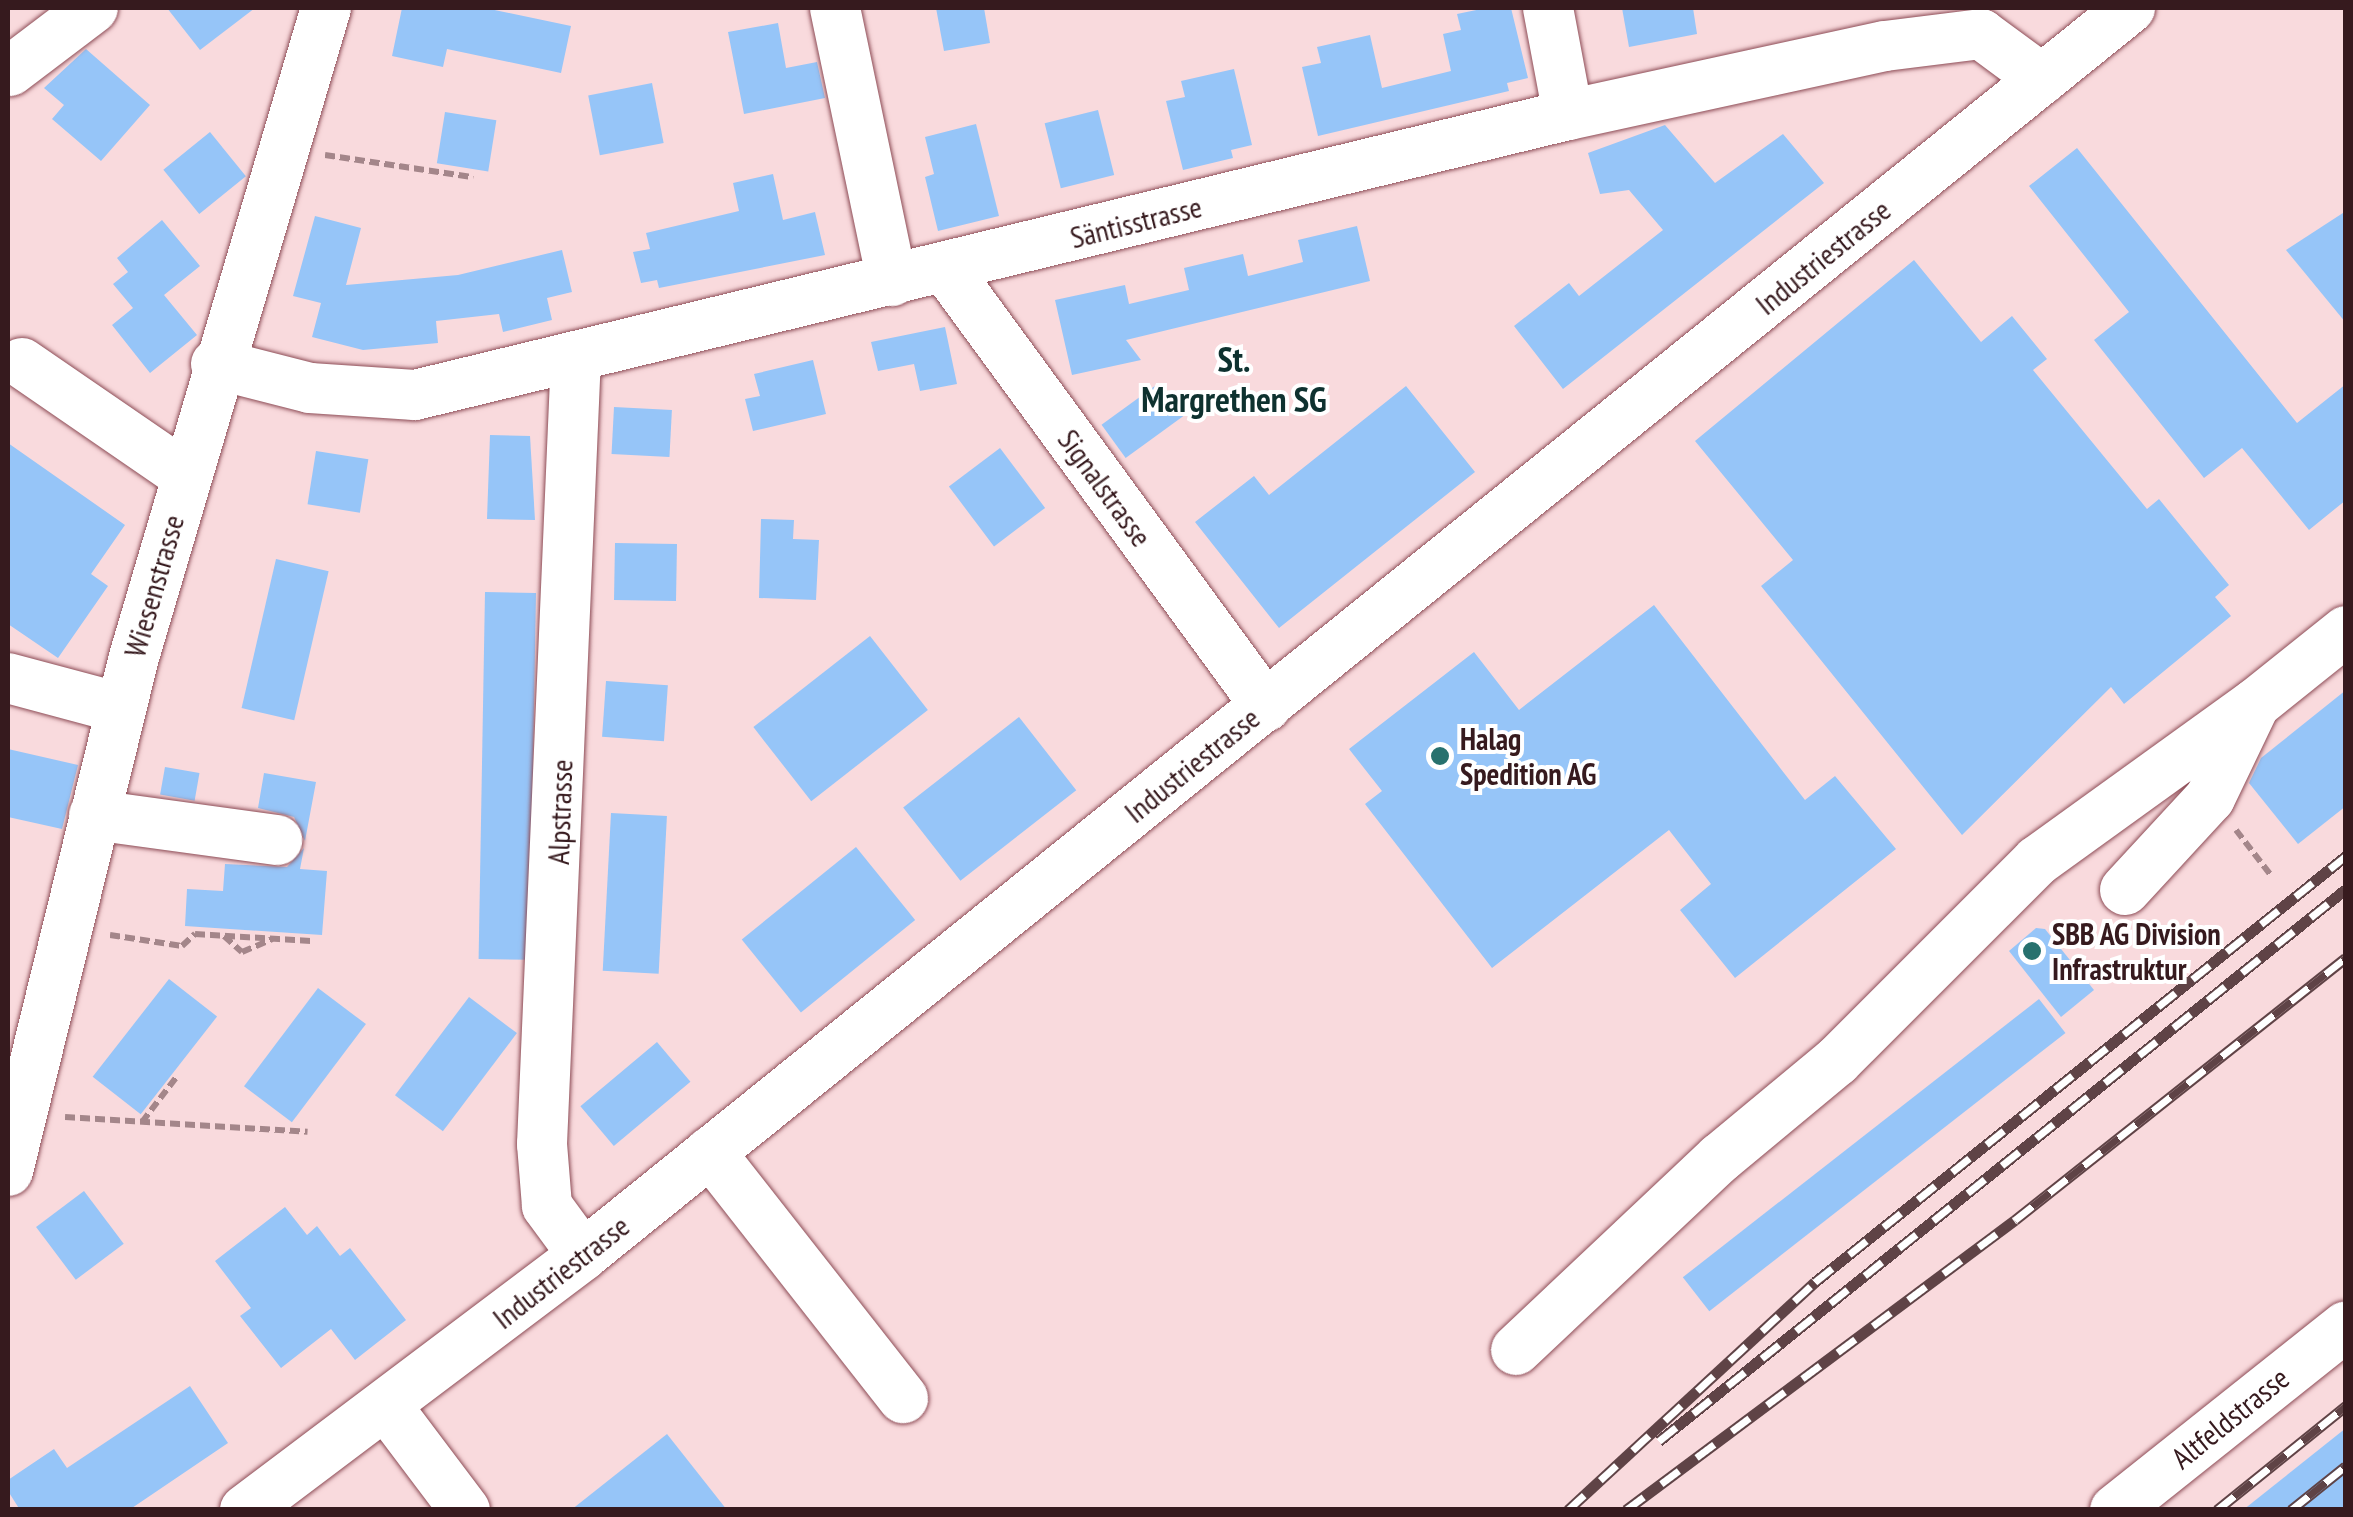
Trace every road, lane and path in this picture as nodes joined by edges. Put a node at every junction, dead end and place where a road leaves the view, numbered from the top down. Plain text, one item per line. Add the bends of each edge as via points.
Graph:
1 (93, 8) edge
2 (326, 8) edge
3 (835, 8) edge
4 (1548, 8) edge
5 (2130, 8) edge
6 (10, 71) edge
7 (2042, 80) junction
8 (1568, 115) junction
9 (304, 152) dead end
10 (473, 177) dead end
11 (946, 269) junction
12 (892, 281) junction
13 (576, 356) junction
14 (22, 363) dead end
15 (216, 364) junction
16 (185, 475) junction
17 (2346, 632) edge
18 (8, 678) edge
19 (2256, 704) junction
20 (1266, 706) junction
21 (120, 708) junction
22 (94, 816) junction
23 (277, 840) dead end
24 (2126, 890) dead end
25 (104, 934) dead end
26 (224, 936) junction
27 (274, 938) junction
28 (311, 940) dead end
29 (178, 1075) dead end
30 (57, 1117) dead end
31 (142, 1123) junction
32 (308, 1132) dead end
33 (710, 1152) junction
34 (9, 1155) edge
35 (583, 1255) junction
36 (2346, 1326) edge
37 (1516, 1350) dead end
38 (903, 1398) dead end
39 (388, 1408) junction
40 (245, 1510) edge
41 (465, 1510) edge
42 (2116, 1510) edge

1 - 6 street
2 - 15 street, Wiesenstrasse
3 - 12 street
4 - 8 street
5 - 7 street, Industriestrasse
7 - 8 street, Säntisstrasse via 1993,38 1960,34
7 - 20 street, Industriestrasse
8 - 11 street, Säntisstrasse
9 - 10 path
11 - 12 street, Säntisstrasse
11 - 20 street, Signalstrasse
12 - 13 street, Säntisstrasse
13 - 15 street, Säntisstrasse via 415,395 310,388
13 - 35 street, Alpstrasse via 542,1144 547,1206
14 - 16 street
15 - 16 street, Wiesenstrasse
16 - 21 street, Wiesenstrasse
17 - 19 street
18 - 21 street
19 - 24 street via 2210,798
19 - 37 street via 2037,861 1837,1061 1720,1158
20 - 33 street, Industriestrasse
21 - 22 street, Wiesenstrasse
22 - 23 street
22 - 34 street, Wiesenstrasse
25 - 26 path via 182,946 195,934
26 - 27 path
26 - 27 path via 242,952
27 - 28 path
29 - 31 path
30 - 31 path
31 - 32 path
33 - 35 street, Industriestrasse
33 - 38 street
35 - 39 street, Industriestrasse
36 - 42 street, Altfeldstrasse
39 - 40 street, Industriestrasse
39 - 41 street

